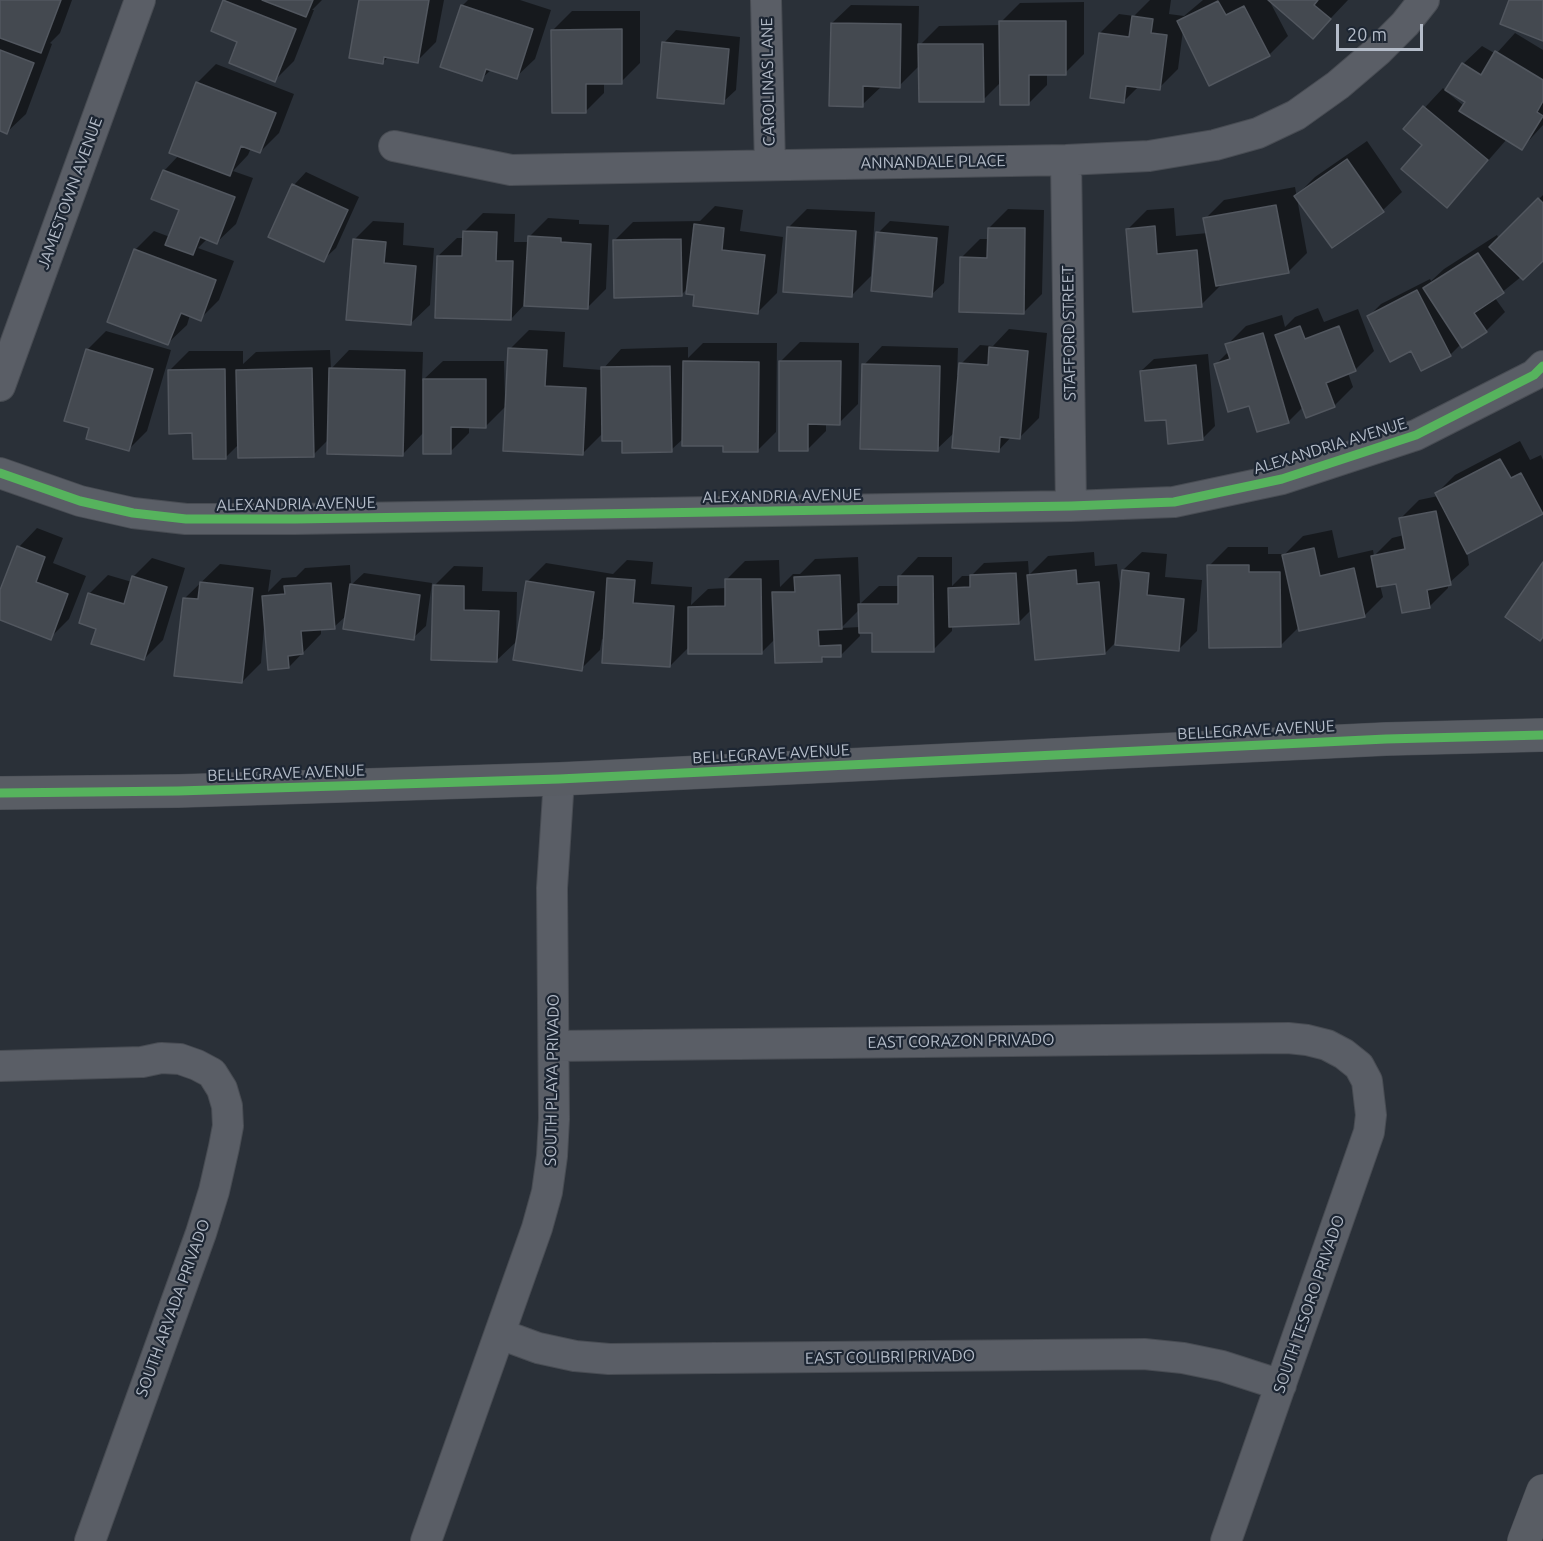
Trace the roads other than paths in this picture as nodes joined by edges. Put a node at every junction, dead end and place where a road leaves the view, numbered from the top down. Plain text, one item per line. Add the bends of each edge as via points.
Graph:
1 (140, 0) edge
2 (766, 0) edge
3 (1424, 0) edge
4 (393, 146) dead end
5 (1066, 160) junction
6 (770, 165) junction
7 (1540, 376) edge
8 (0, 386) edge
9 (0, 473) edge
10 (1071, 506) junction
11 (1543, 735) edge
12 (559, 779) junction
13 (0, 793) edge
14 (555, 1046) junction
15 (0, 1066) edge
16 (1359, 1066) joint
17 (500, 1334) junction
18 (1281, 1385) junction
19 (1543, 1491) edge
20 (90, 1541) edge
21 (426, 1541) edge
22 (1226, 1541) edge
23 (1524, 1541) edge

1 - 8 street, JAMESTOWN AVENUE
2 - 6 street, CAROLINAS LANE
3 - 5 street, ANNANDALE PLACE via 1380,50 1338,85 1296,115 1258,133 1149,156
4 - 6 street, ANNANDALE PLACE via 511,170
5 - 6 street, ANNANDALE PLACE
5 - 10 street, STAFFORD STREET
7 - 10 street, ALEXANDRIA AVENUE via 1416,435 1282,480 1174,502
9 - 10 street, ALEXANDRIA AVENUE via 80,501 186,519
11 - 12 main road, BELLEGRAVE AVENUE via 1386,739
12 - 13 main road, BELLEGRAVE AVENUE
12 - 14 street, SOUTH PLAYA PRIVADO via 552,888
14 - 16 street, EAST CORAZON PRIVADO via 1288,1038 1327,1045
14 - 17 street, SOUTH PLAYA PRIVADO via 553,1138 547,1192
15 - 20 street, SOUTH ARVADA PRIVADO via 142,1062 161,1058 191,1062 212,1073 222,1089 226,1107 228,1126 201,1233
16 - 18 street, SOUTH TESORO PRIVADO via 1371,1098 1369,1132
17 - 18 street, EAST COLIBRI PRIVADO via 538,1348 609,1359 1144,1354 1222,1366
17 - 21 street, SOUTH PLAYA PRIVADO
18 - 22 street, SOUTH TESORO PRIVADO
19 - 23 main road

